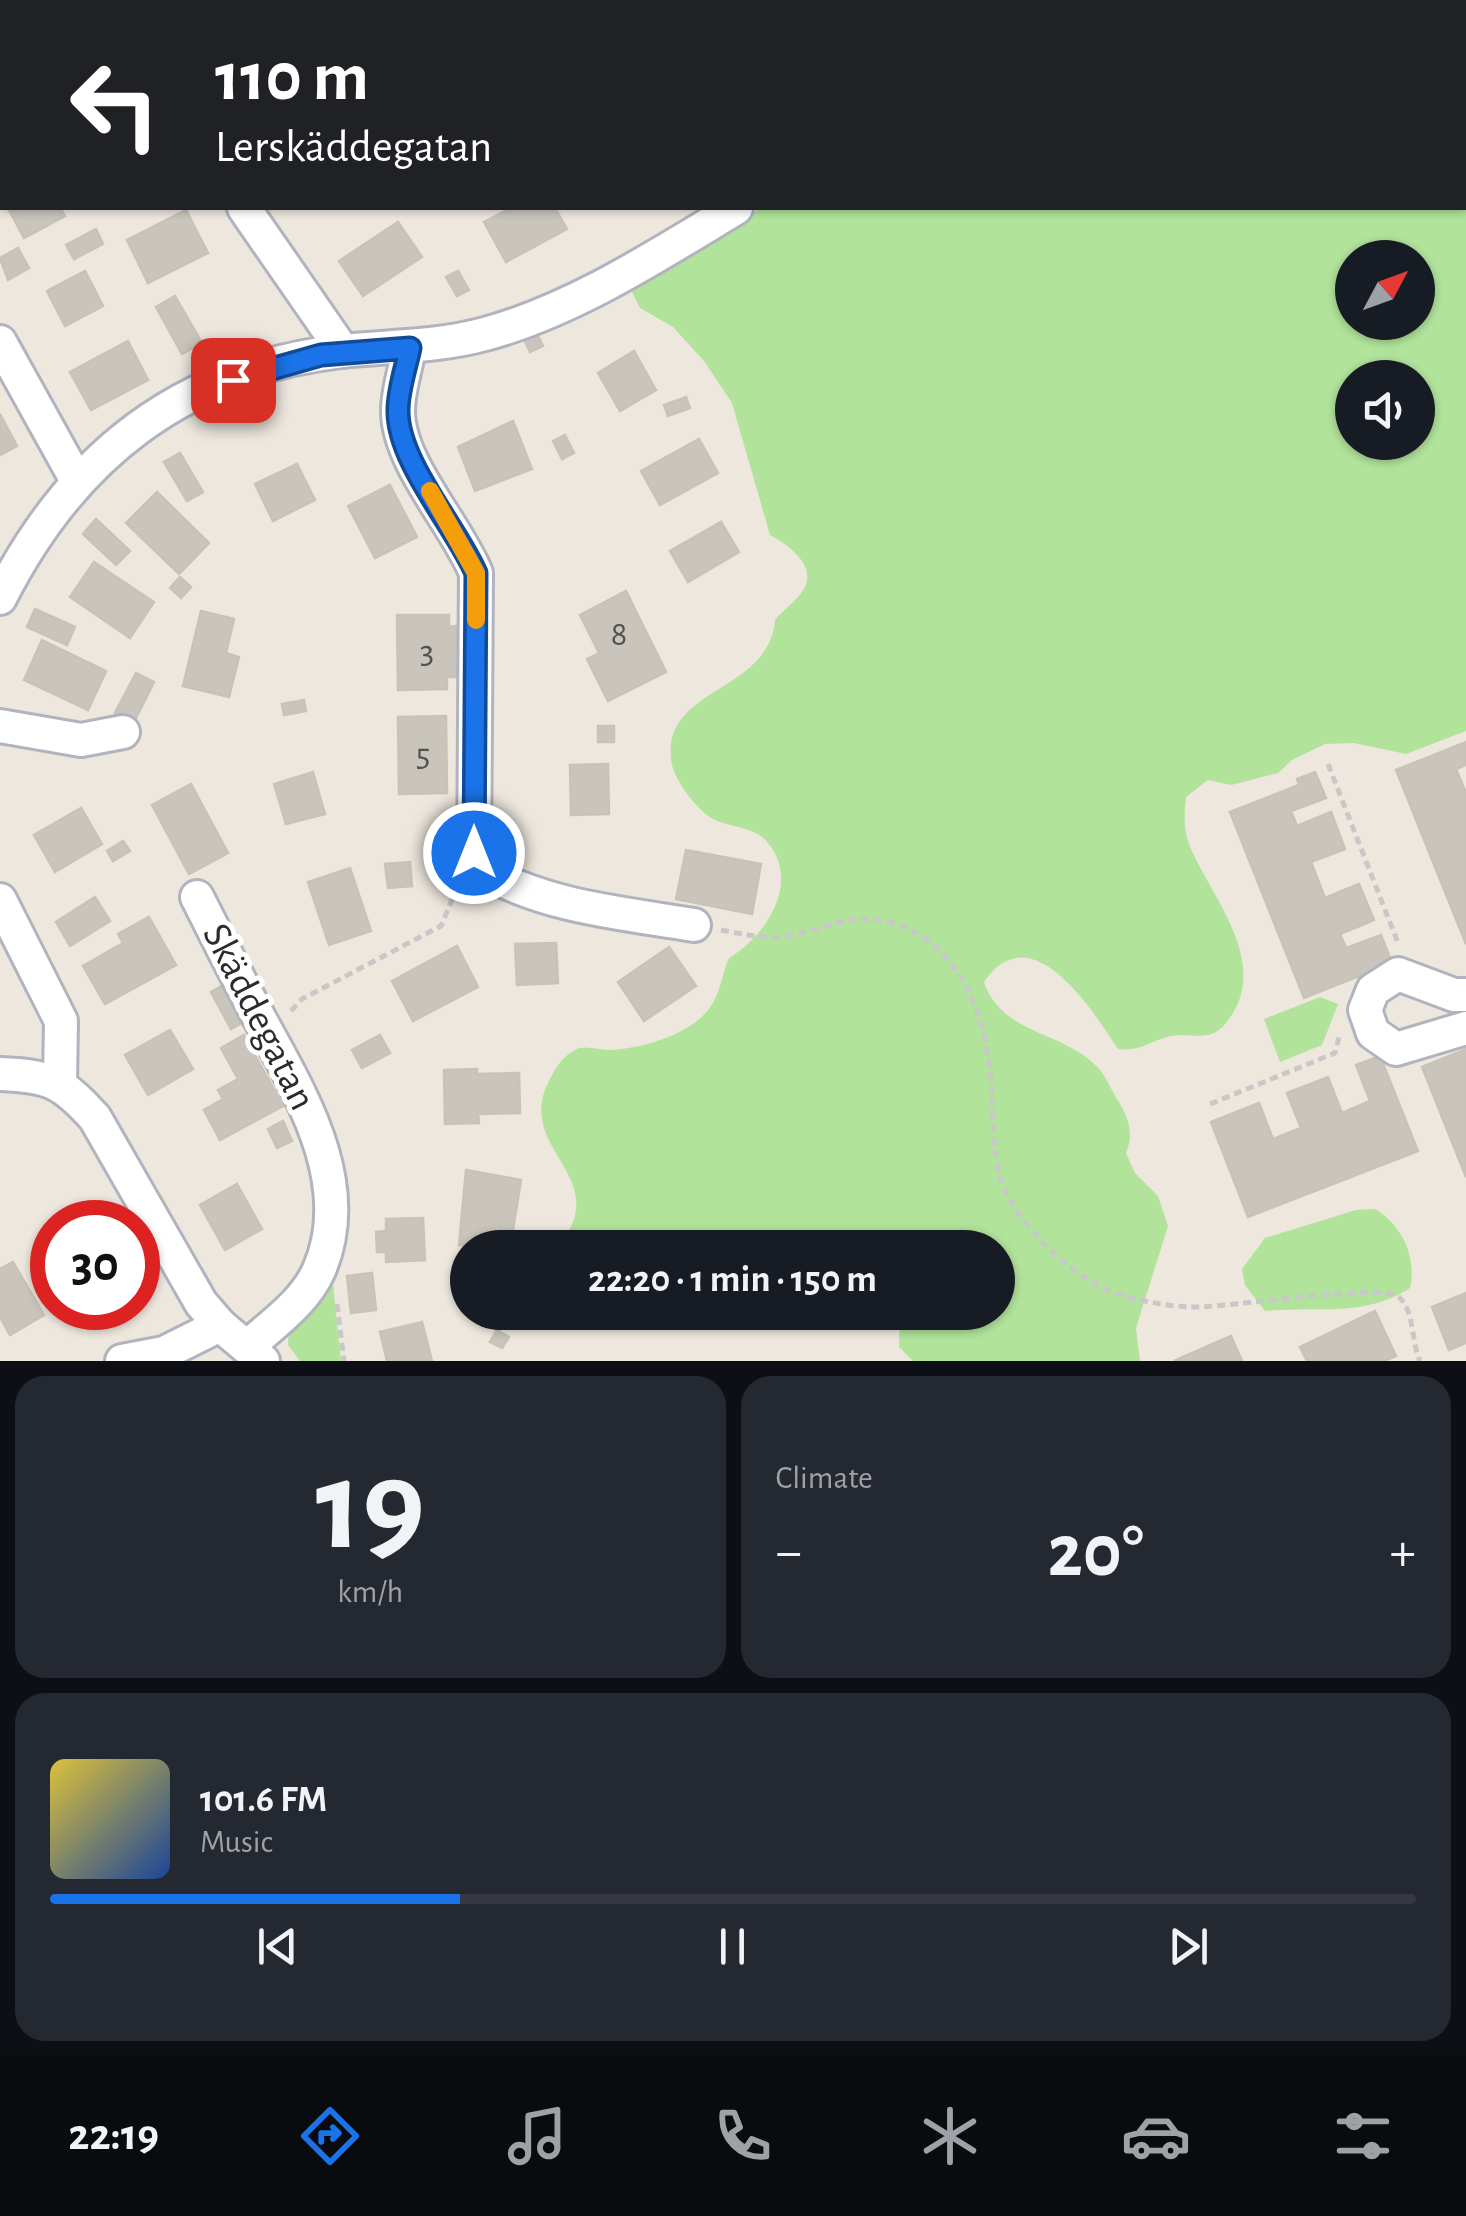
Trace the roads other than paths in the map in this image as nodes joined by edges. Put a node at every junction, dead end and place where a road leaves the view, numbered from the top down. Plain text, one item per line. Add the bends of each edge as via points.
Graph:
1 (245, 210) edge
2 (732, 210) edge
3 (0, 342) edge
4 (410, 348) junction
5 (343, 351) junction
6 (76, 479) junction
7 (0, 598) edge
8 (0, 726) edge
9 (123, 732) dead end
10 (196, 896) dead end
11 (0, 900) edge
12 (694, 925) road end
13 (1466, 995) edge
14 (1466, 1028) edge
15 (0, 1074) edge
16 (60, 1082) junction
17 (220, 1326) junction
18 (255, 1354) edge
19 (122, 1361) edge

1 - 5 street
2 - 4 street via 549,311 487,333
3 - 6 street
4 - 5 street
4 - 12 street via 398,411 403,434 476,573 474,866 514,890 556,903
5 - 6 street via 265,368 186,399
6 - 7 street via 41,524
8 - 9 street via 82,740
10 - 18 street, Skäddegatan via 305,1097 326,1173 329,1241 304,1295
11 - 16 street via 62,1020
13 - 14 street via 1391,977 1368,1000 1368,1023 1380,1041 1404,1049
15 - 16 street
16 - 17 street, Skäddegatan via 95,1118
17 - 18 street, Skäddegatan
17 - 19 street via 164,1353

